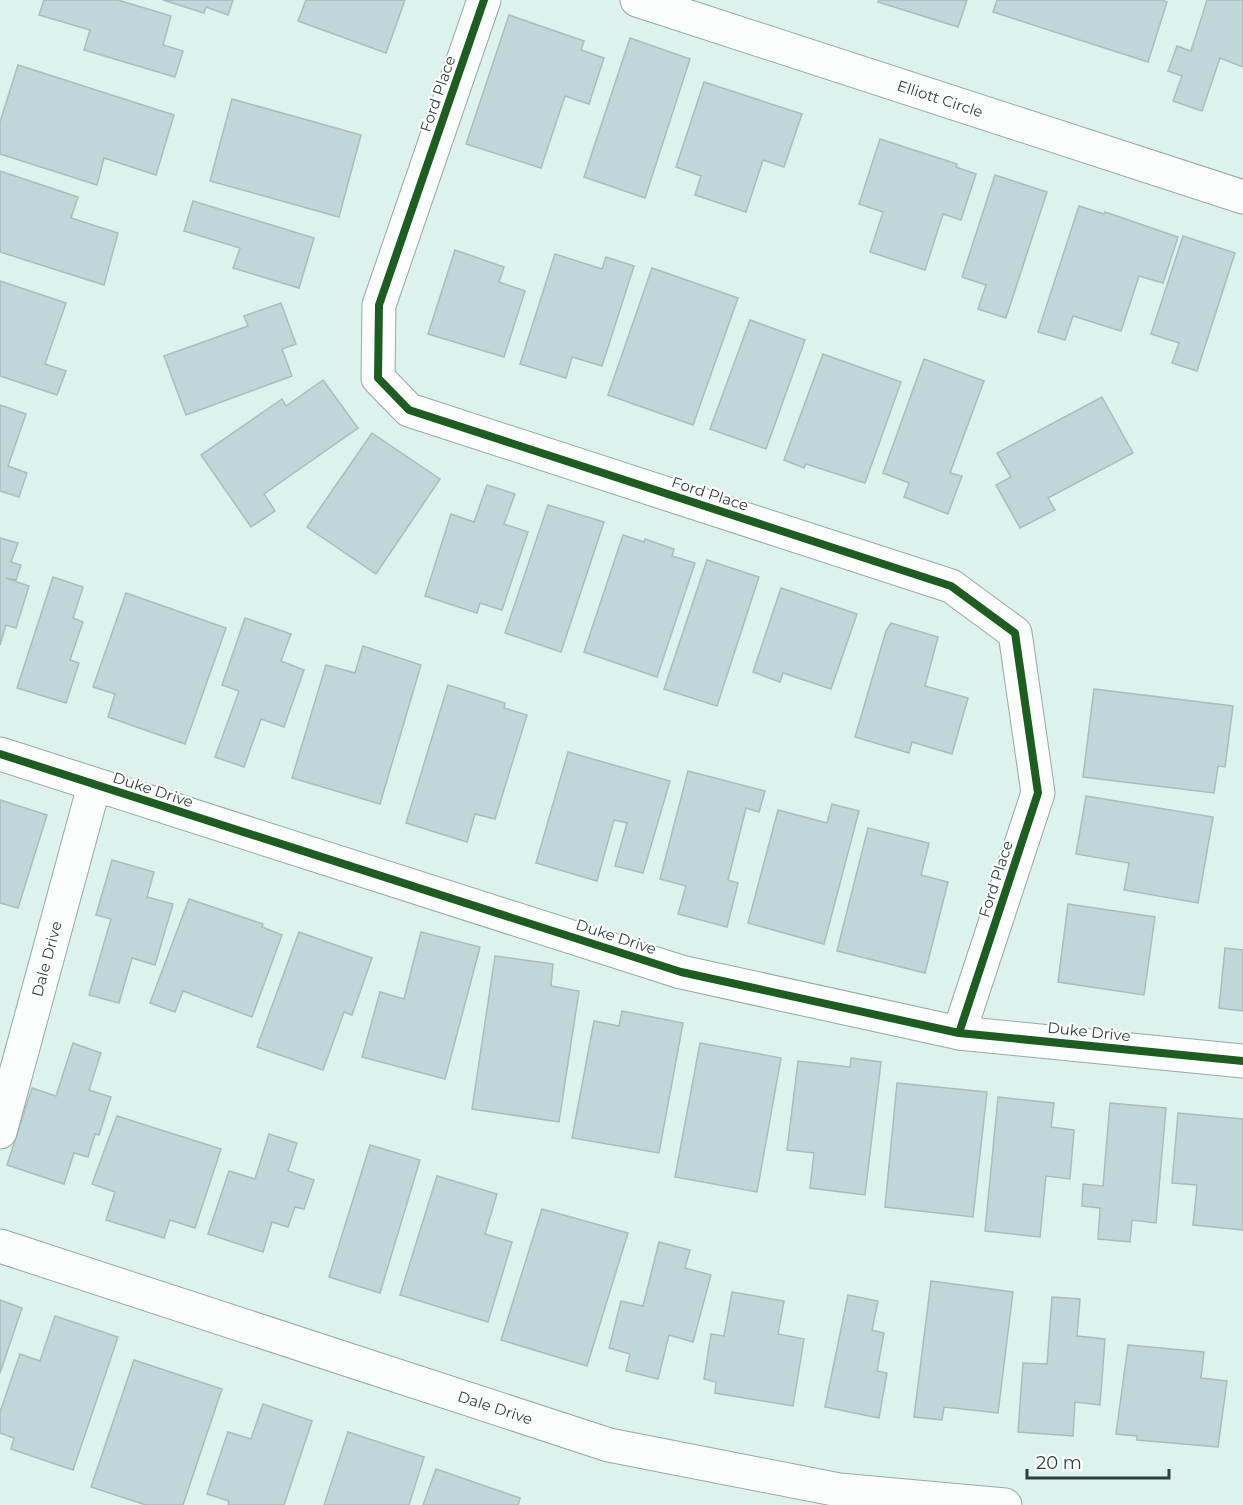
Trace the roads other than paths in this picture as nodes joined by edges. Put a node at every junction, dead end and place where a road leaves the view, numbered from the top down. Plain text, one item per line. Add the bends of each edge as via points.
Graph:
1 (484, 0) edge
2 (637, 0) edge
3 (1243, 197) edge
4 (0, 754) edge
5 (94, 786) junction
6 (959, 1033) junction
7 (1243, 1061) edge
8 (0, 1132) edge
9 (0, 1246) edge
10 (1005, 1505) edge

1 - 6 street, Ford Place via 379,305 378,378 409,410 951,586 1015,633 1038,793
2 - 3 street, Elliott Circle
4 - 5 street, Duke Drive
5 - 6 street, Duke Drive via 681,972
5 - 8 street, Dale Drive
6 - 7 street, Duke Drive
9 - 10 street, Dale Drive via 609,1445 839,1490

